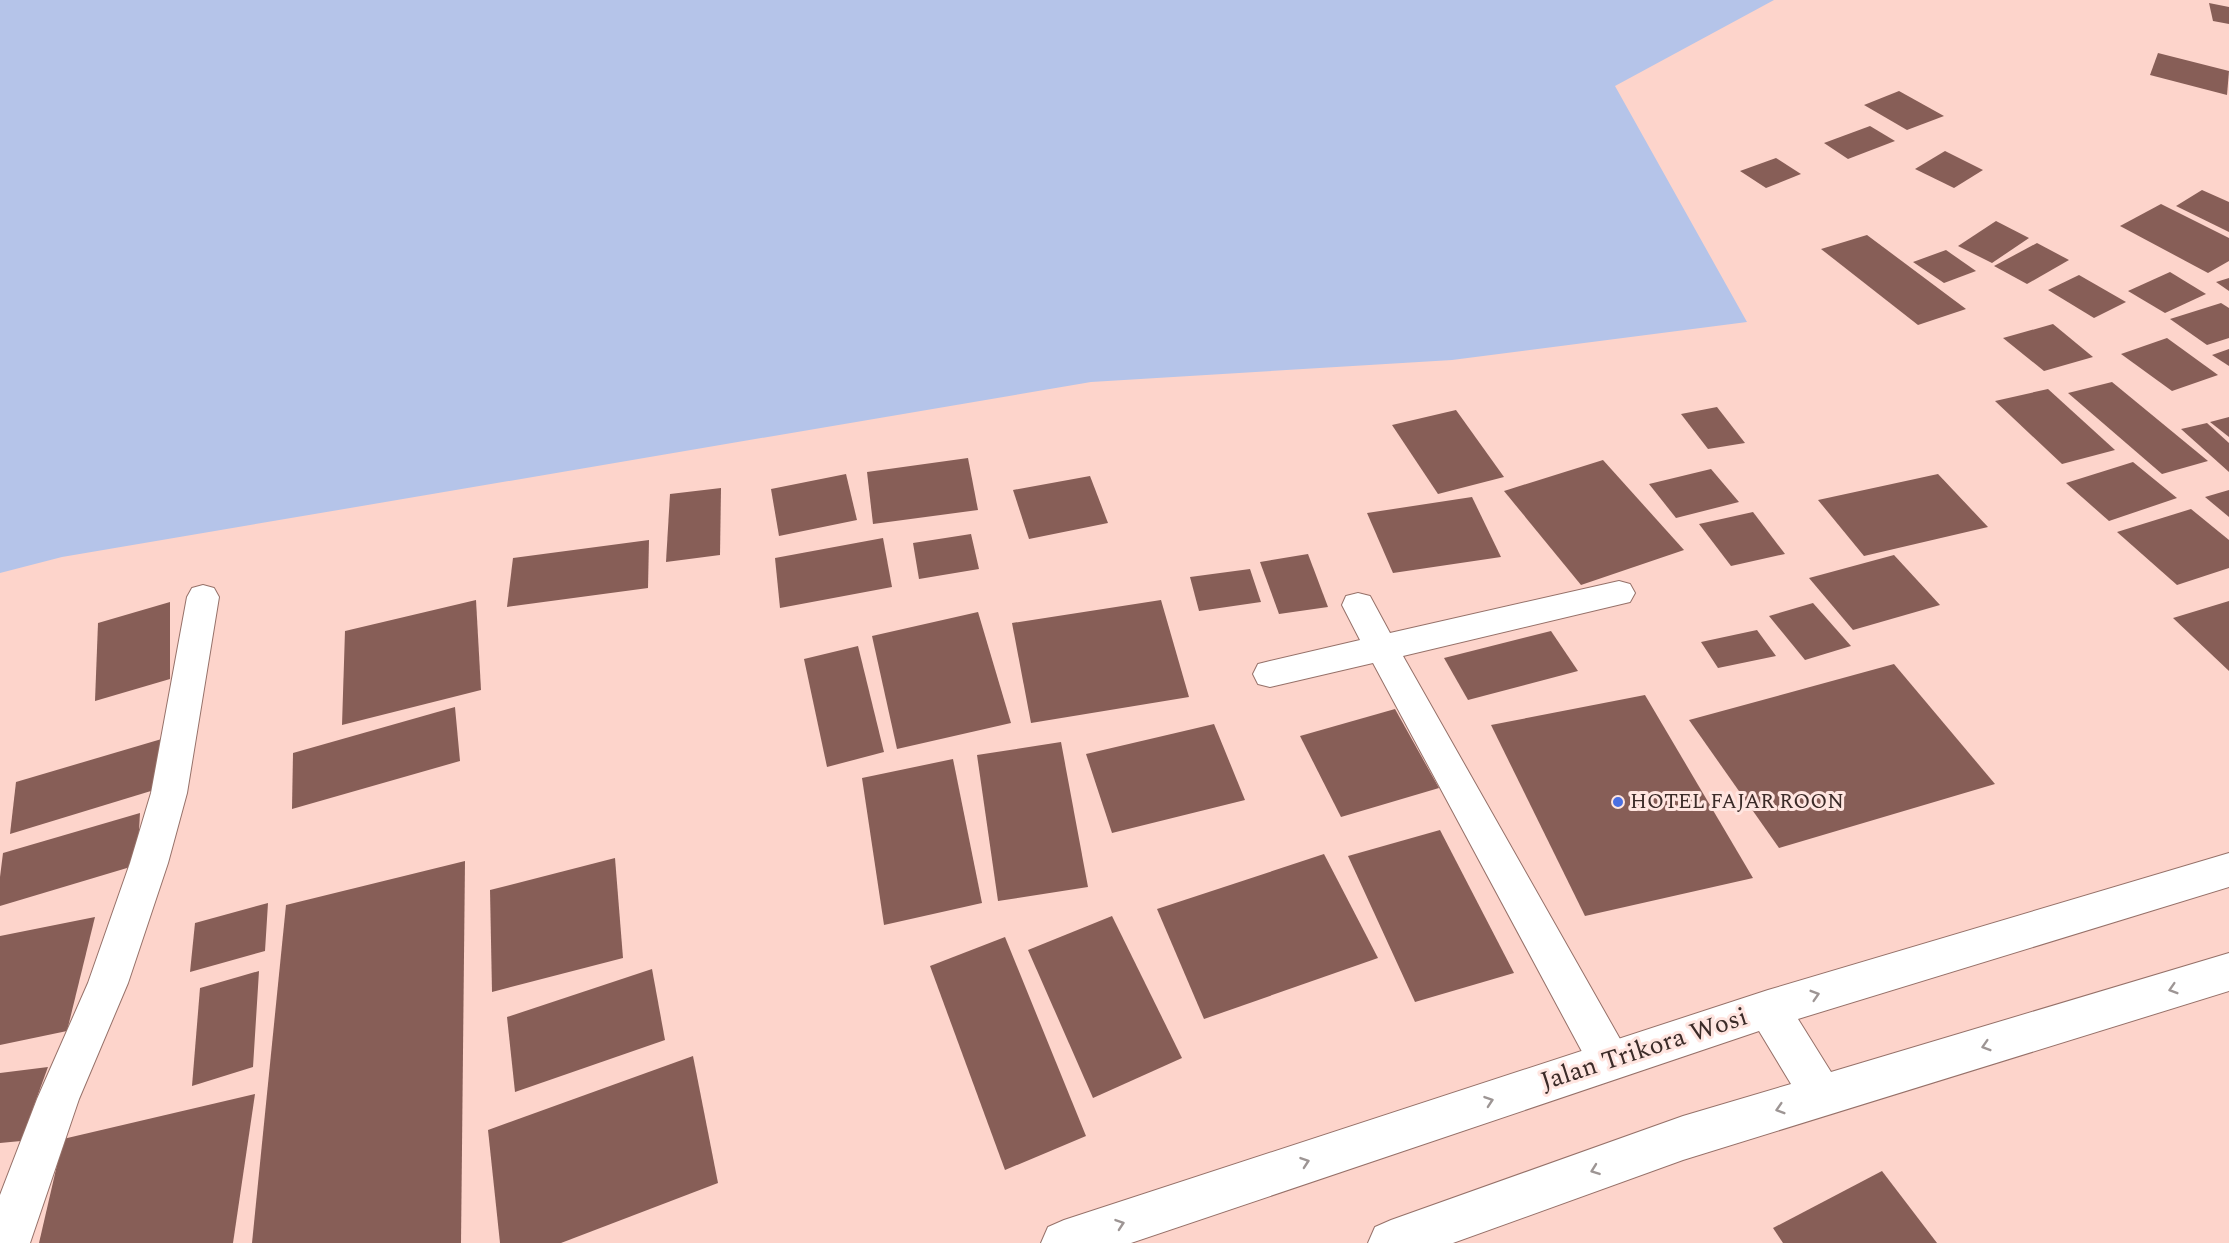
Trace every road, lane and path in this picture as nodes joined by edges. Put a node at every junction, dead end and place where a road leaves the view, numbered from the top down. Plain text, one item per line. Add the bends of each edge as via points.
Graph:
1 (1619, 593) dead end
2 (203, 597) dead end
3 (1358, 605) dead end
4 (1382, 648) junction
5 (1270, 674) dead end
6 (2229, 870) edge
7 (2229, 972) edge
8 (1768, 1009) junction
9 (1609, 1060) junction
10 (1822, 1096) junction
11 (7, 1243) edge
12 (1064, 1243) edge
13 (1391, 1243) edge

1 - 4 main road
2 - 11 main road via 170,793 108,983 58,1099
3 - 4 main road
4 - 5 main road
4 - 9 main road
8 -> 6 main road, Jalan Trikora Wosi
7 -> 10 main road
8 - 9 main road, Jalan Trikora Wosi
8 - 10 main road
12 -> 9 main road, Jalan Trikora Wosi
10 -> 13 main road via 1683,1138

